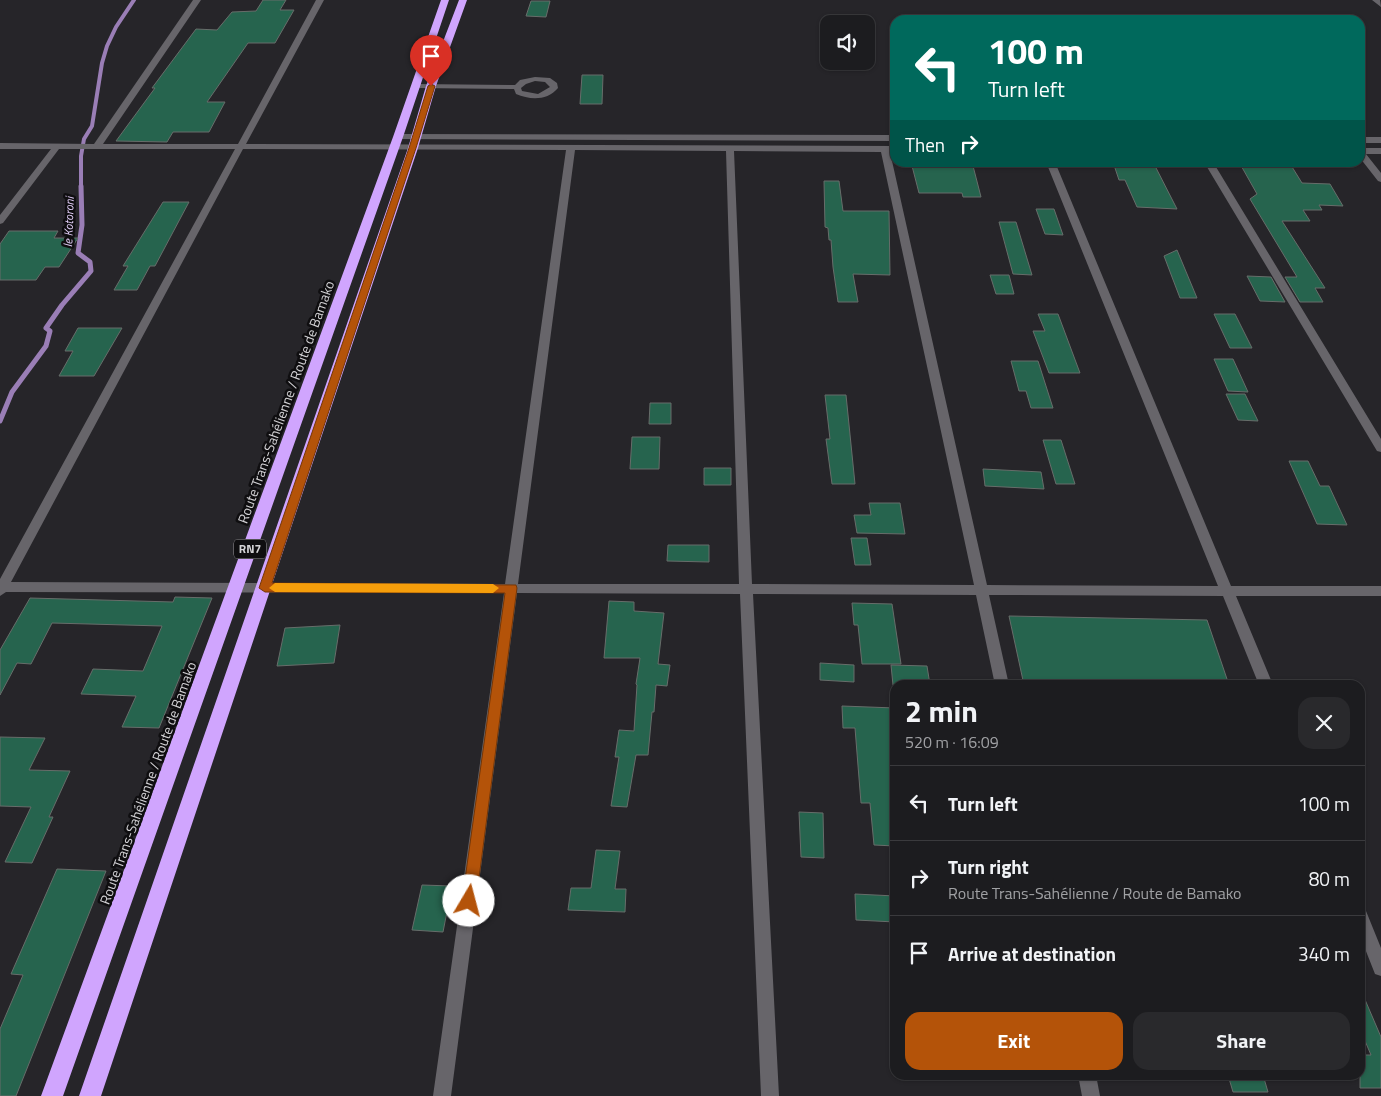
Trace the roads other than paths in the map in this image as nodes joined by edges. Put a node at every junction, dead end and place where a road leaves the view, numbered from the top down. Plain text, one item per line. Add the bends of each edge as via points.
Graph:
1 (196, 0) edge
2 (320, 0) edge
3 (445, 0) edge
4 (463, 0) edge
5 (1376, 0) edge
6 (1381, 5) edge
7 (424, 86) junction
8 (517, 87) dead end
9 (890, 138) edge
10 (1365, 140) edge
11 (1381, 140) edge
12 (396, 142) junction
13 (414, 142) junction
14 (0, 146) edge
15 (57, 146) junction
16 (97, 146) junction
17 (240, 147) junction
18 (571, 148) junction
19 (730, 148) junction
20 (890, 149) edge
21 (1365, 151) edge
22 (1381, 151) edge
23 (1365, 158) edge
24 (894, 167) edge
25 (1052, 167) edge
26 (1211, 167) edge
27 (1381, 179) edge
28 (0, 221) edge
29 (1381, 448) edge
30 (1, 588) edge
31 (236, 588) junction
32 (265, 588) junction
33 (512, 588) junction
34 (746, 589) junction
35 (982, 590) junction
36 (1227, 590) junction
37 (1381, 591) edge
38 (1001, 680) edge
39 (1264, 680) edge
40 (1365, 928) edge
41 (1381, 968) edge
42 (1088, 1080) edge
43 (52, 1096) edge
44 (90, 1096) edge
45 (442, 1096) edge
46 (770, 1096) edge
47 (1092, 1096) edge

1 - 16 street
2 - 17 street
3 - 7 highway, Route Trans-Sahélienne / Route de Bamako / RN7
4 - 7 highway, Route Trans-Sahélienne / Route de Bamako / RN7
5 - 6 street
7 - 8 street
7 - 12 highway, Route Trans-Sahélienne / Route de Bamako / RN7
7 - 13 highway, Route Trans-Sahélienne / Route de Bamako / RN7
9 - 13 street
10 - 11 street
12 - 13 street
12 - 17 street
12 - 31 highway, Route Trans-Sahélienne / Route de Bamako / RN7
13 - 18 street
13 - 32 highway, Route Trans-Sahélienne / Route de Bamako / RN7
14 - 15 street
15 - 16 street
15 - 28 street
16 - 17 street
17 - 30 street
18 - 19 street
18 - 33 street
19 - 20 street
19 - 34 street
21 - 22 street
23 - 27 street
24 - 35 street
25 - 36 street
26 - 29 street
30 - 31 street
31 - 32 street
31 - 43 highway, Route Trans-Sahélienne / Route de Bamako / RN7
32 - 33 street
32 - 44 highway, Route Trans-Sahélienne / Route de Bamako / RN7
33 - 34 street
33 - 45 street
34 - 35 street
34 - 46 street
35 - 36 street
35 - 38 street
36 - 37 street
36 - 39 street
40 - 41 street
42 - 47 street

